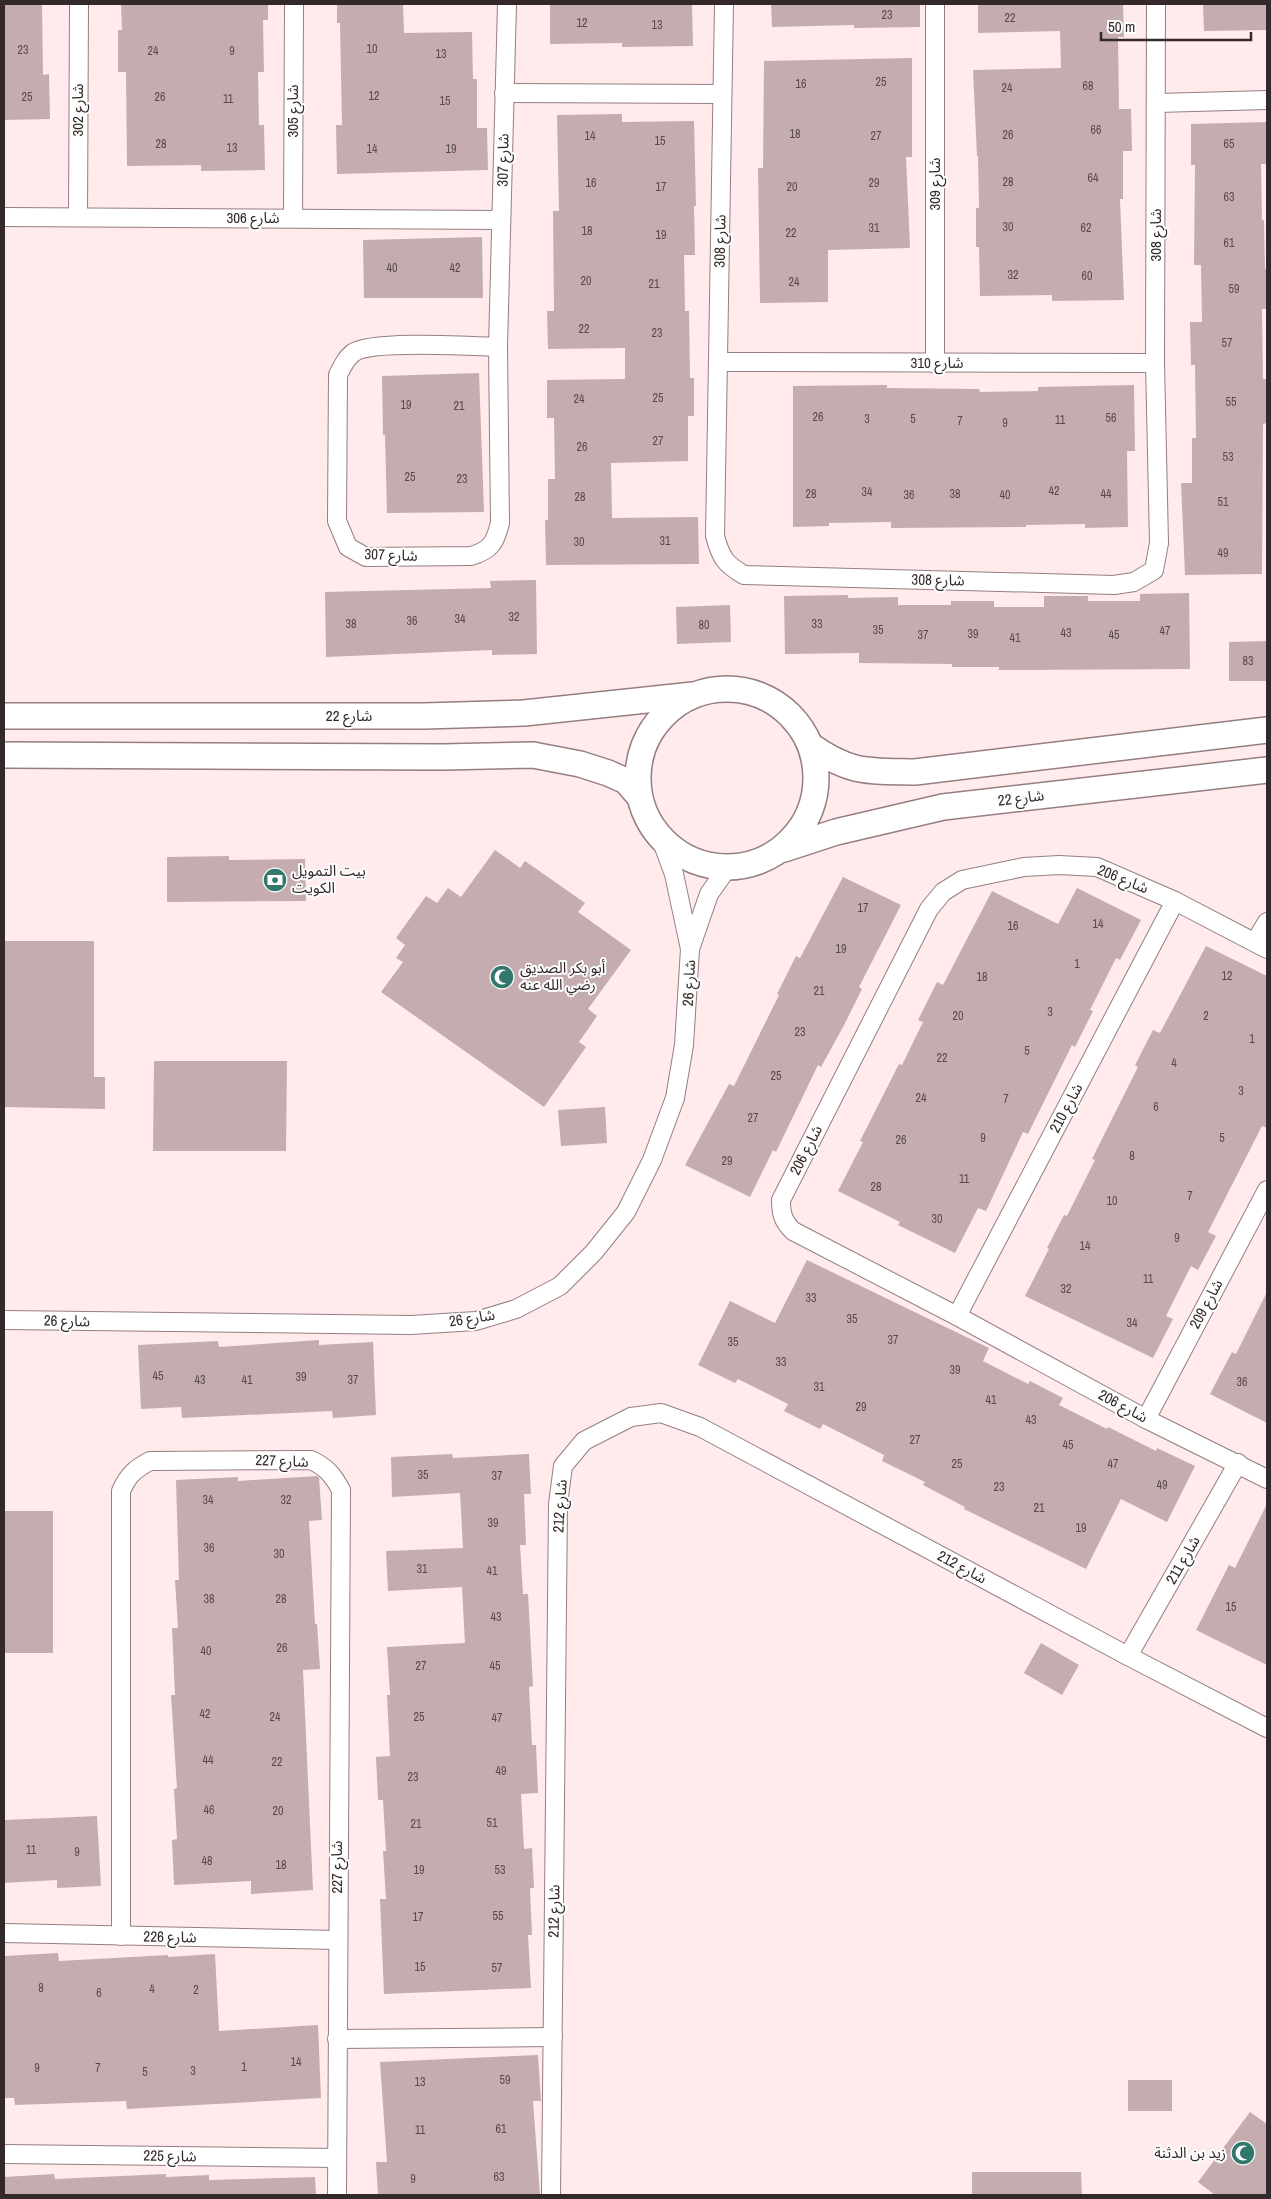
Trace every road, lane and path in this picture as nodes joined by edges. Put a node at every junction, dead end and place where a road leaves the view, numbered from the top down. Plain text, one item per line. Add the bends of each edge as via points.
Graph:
1 (79, 4) edge
2 (294, 4) edge
3 (507, 4) edge
4 (724, 4) edge
5 (935, 4) edge
6 (1156, 4) edge
7 (504, 93) junction
8 (721, 94) junction
9 (1267, 100) edge
10 (1157, 103) junction
11 (78, 217) junction
12 (4, 218) edge
13 (293, 218) junction
14 (501, 220) junction
15 (498, 347) junction
16 (718, 362) junction
17 (1155, 363) junction
18 (935, 364) junction
19 (693, 695) junction
20 (4, 716) edge
21 (1267, 730) edge
22 (811, 746) junction
23 (4, 755) edge
24 (1264, 772) edge
25 (639, 796) junction
26 (661, 839) junction
27 (779, 851) junction
28 (728, 867) junction
29 (1175, 901) junction
30 (1267, 922) edge
31 (1261, 946) edge
32 (690, 949) junction
33 (1267, 1190) edge
34 (957, 1316) junction
35 (4, 1320) edge
36 (1146, 1418) junction
37 (1238, 1463) junction
38 (1267, 1479) edge
39 (1128, 1656) junction
40 (1267, 1728) edge
41 (4, 1933) edge
42 (121, 1936) junction
43 (337, 1940) junction
44 (553, 2037) junction
45 (337, 2039) junction
46 (4, 2154) edge
47 (337, 2158) junction
48 (337, 2195) edge
49 (551, 2195) edge

1 - 11 street, شارع 302
2 - 13 street, شارع 305
3 - 7 street, شارع 307
4 - 8 street, شارع 308
5 - 18 street, شارع 309
6 - 10 street, شارع 308
7 - 8 street
7 - 14 street, شارع 307
8 - 16 street, شارع 308
9 - 10 street
10 - 17 street, شارع 308
11 - 12 street, شارع 306
11 - 13 street, شارع 306
13 - 14 street, شارع 306
14 - 15 street, شارع 307
15 - 15 street, شارع 307 via 500,523 491,546 471,556 366,557 348,547 337,521 338,375 344,362 353,353 374,345
16 - 17 street, شارع 308 via 715,536 720,554 730,567 744,575 1114,585 1134,582 1154,570 1159,544
16 - 18 street, شارع 310
17 - 18 street, شارع 310
19 - 20 street, شارع 22 via 524,713 442,716
19 - 22 street via 721,688 749,691 776,702 797,721
19 - 25 street via 666,711 648,736 638,765
21 - 22 street via 915,772 862,771 833,761
22 - 27 street via 817,775 813,804 800,830
23 - 25 street via 533,755 608,773 626,781
24 - 27 street, شارع 22 via 943,807 836,832
25 - 26 street via 647,819
26 - 28 street via 692,860
26 - 32 street, شارع 26 via 674,874
27 - 28 street via 755,863
28 - 32 street, شارع 26 via 709,894
29 - 31 street, شارع 206
29 - 34 street, شارع 210
29 - 34 street, شارع 206 via 1097,867 1059,865 1024,867 962,880 943,892 929,909 781,1200 781,1214 793,1231
30 - 31 street, شارع 206
32 - 35 street, شارع 26 via 684,1044 675,1098 652,1160 626,1212 594,1252 560,1286 516,1309 476,1320 411,1325
33 - 36 street, شارع 209
34 - 36 street, شارع 206
36 - 37 street, شارع 206
37 - 38 street, شارع 206
37 - 39 street, شارع 211
39 - 40 street, شارع 212
39 - 44 street, شارع 212 via 700,1427 661,1413 631,1417 584,1441 563,1466 558,1504
41 - 42 street, شارع 226
42 - 43 street, شارع 226
42 - 43 street, شارع 227 via 121,1491 127,1476 150,1461 311,1460 334,1475 340,1490
43 - 45 street, شارع 227
44 - 45 street
44 - 49 street, شارع 212
45 - 47 street, شارع 227
46 - 47 street, شارع 225
47 - 48 street, شارع 227

